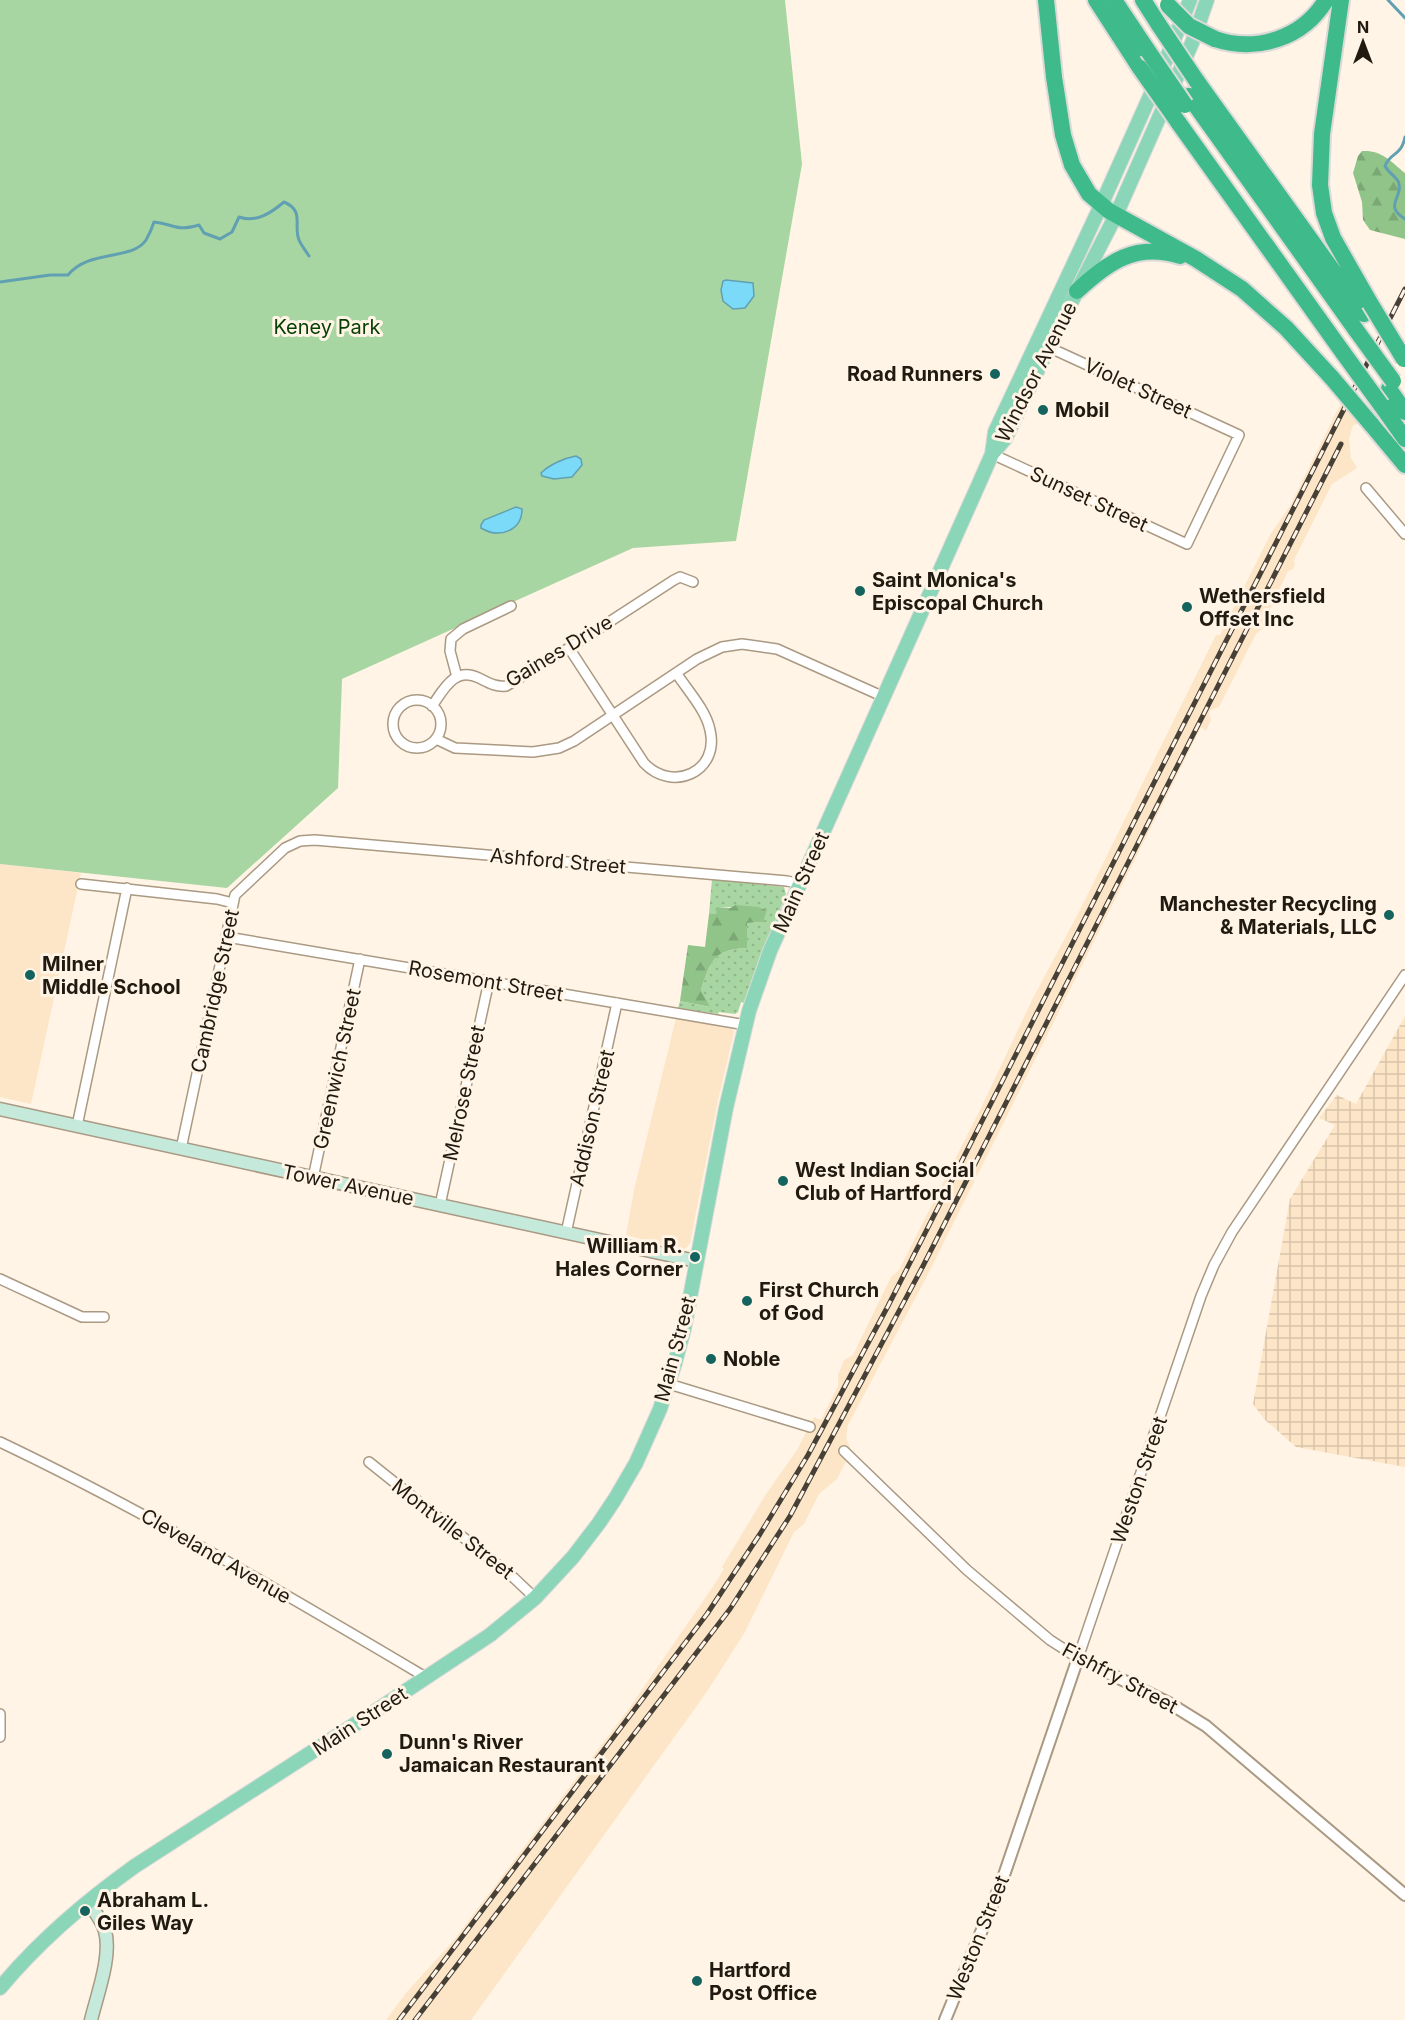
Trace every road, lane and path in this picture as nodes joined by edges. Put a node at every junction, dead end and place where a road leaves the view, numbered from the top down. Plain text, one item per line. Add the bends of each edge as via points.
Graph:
1 (1046, 0) edge
2 (1095, 0) edge
3 (1114, 0) edge
4 (1124, 0) edge
5 (1143, 0) edge
6 (1190, 0) edge
7 (1207, 0) edge
8 (1326, 0) edge
9 (1341, 0) edge
10 (1167, 2) edge
11 (1150, 47) junction
12 (1101, 206) junction
13 (1116, 215) junction
14 (1209, 267) junction
15 (1070, 288) junction
16 (1367, 308) junction
17 (1043, 344) junction
18 (1399, 371) edge
19 (1405, 398) edge
20 (1405, 412) edge
21 (1405, 439) edge
22 (992, 454) junction
23 (1405, 465) edge
24 (1366, 488) dead end
25 (1405, 534) edge
26 (1187, 544) joint
27 (693, 582) dead end
28 (511, 606) dead end
29 (569, 648) junction
30 (677, 674) junction
31 (457, 677) junction
32 (884, 697) junction
33 (432, 706) junction
34 (613, 715) junction
35 (435, 739) junction
36 (315, 840) joint
37 (81, 884) dead end
38 (801, 884) junction
39 (127, 888) junction
40 (233, 903) junction
41 (226, 937) junction
42 (360, 959) junction
43 (1405, 975) edge
44 (489, 981) junction
45 (617, 1003) junction
46 (746, 1025) junction
47 (0, 1109) edge
48 (77, 1126) junction
49 (181, 1149) junction
50 (313, 1178) junction
51 (440, 1205) junction
52 (566, 1233) junction
53 (696, 1261) junction
54 (0, 1279) edge
55 (104, 1317) dead end
56 (669, 1384) junction
57 (810, 1427) dead end
58 (0, 1442) edge
59 (844, 1451) dead end
60 (369, 1462) dead end
61 (535, 1598) junction
62 (1078, 1658) junction
63 (427, 1678) junction
64 (0, 1714) edge
65 (0, 1737) edge
66 (1405, 1895) edge
67 (88, 1902) junction
68 (0, 1988) edge
69 (91, 2020) edge
70 (945, 2020) edge

1 - 12 highway via 1056,100 1067,152 1084,186
2 - 21 highway, bridge
3 - 11 highway
4 - 11 highway
5 - 16 highway, bridge via 1196,80
6 - 12 main road, Windsor Avenue
7 - 13 main road, Windsor Avenue
8 - 10 highway, bridge via 1295,32 1247,45 1215,39 1189,26
9 - 16 highway via 1322,134 1320,185 1333,238
11 - 18 highway, bridge via 1354,334
12 - 13 highway
12 - 15 main road, Windsor Avenue
13 - 14 highway
13 - 15 main road, Windsor Avenue
14 - 15 highway via 1168,252 1139,252
14 - 23 highway, bridge via 1274,317 1332,378
15 - 17 main road, Windsor Avenue
16 - 18 highway
17 - 22 main road, Windsor Avenue via 995,432
17 - 26 street, Violet Street via 1239,435
18 - 19 highway
18 - 20 highway
22 - 26 street, Sunset Street
22 - 32 main road, Main Street
24 - 25 street
27 - 29 street, Gaines Drive via 680,577 674,580
28 - 31 street via 451,639
29 - 31 street, Gaines Drive via 506,686 498,687 472,675
29 - 34 street
30 - 32 street via 722,646 760,645 781,650
30 - 34 street
30 - 34 street via 710,729 710,753 699,769 678,778 656,773 644,763
31 - 33 street via 450,680
32 - 38 main road, Main Street
33 - 35 street via 440,720
33 - 35 street via 420,700 404,704 393,725 405,746 422,748
34 - 35 street via 574,741 546,751 455,748
36 - 38 street, Ashford Street
36 - 40 street, Cambridge Street via 285,848 239,890
37 - 39 street
38 - 46 main road, Main Street via 770,951
39 - 40 street
39 - 48 street
40 - 41 street, Cambridge Street
41 - 42 street, Rosemont Street
41 - 49 street, Cambridge Street
42 - 44 street, Rosemont Street
42 - 50 street, Greenwich Street
43 - 62 street, Weston Street via 1232,1232 1214,1265
44 - 45 street, Rosemont Street
44 - 51 street, Melrose Street
45 - 46 street, Rosemont Street
45 - 52 street, Addison Street
46 - 53 main road, Main Street
47 - 48 main road, Tower Avenue
48 - 49 main road, Tower Avenue
49 - 50 main road, Tower Avenue
50 - 51 main road, Tower Avenue
51 - 52 main road, Tower Avenue
52 - 53 main road, Tower Avenue
53 - 56 main road, Main Street
54 - 55 street via 82,1317
56 - 57 street
56 - 61 main road, Main Street via 651,1431 615,1499 573,1557
58 - 63 street, Cleveland Avenue via 148,1517
59 - 62 street, Fishfry Street via 967,1570 1050,1640
60 - 61 street, Montville Street
61 - 63 main road, Main Street
62 - 66 street, Fishfry Street via 1206,1726
62 - 70 street, Weston Street via 998,1891
63 - 67 main road, Main Street via 135,1866
64 - 65 street
67 - 68 main road, Main Street
67 - 69 main road via 103,1926 107,1945

